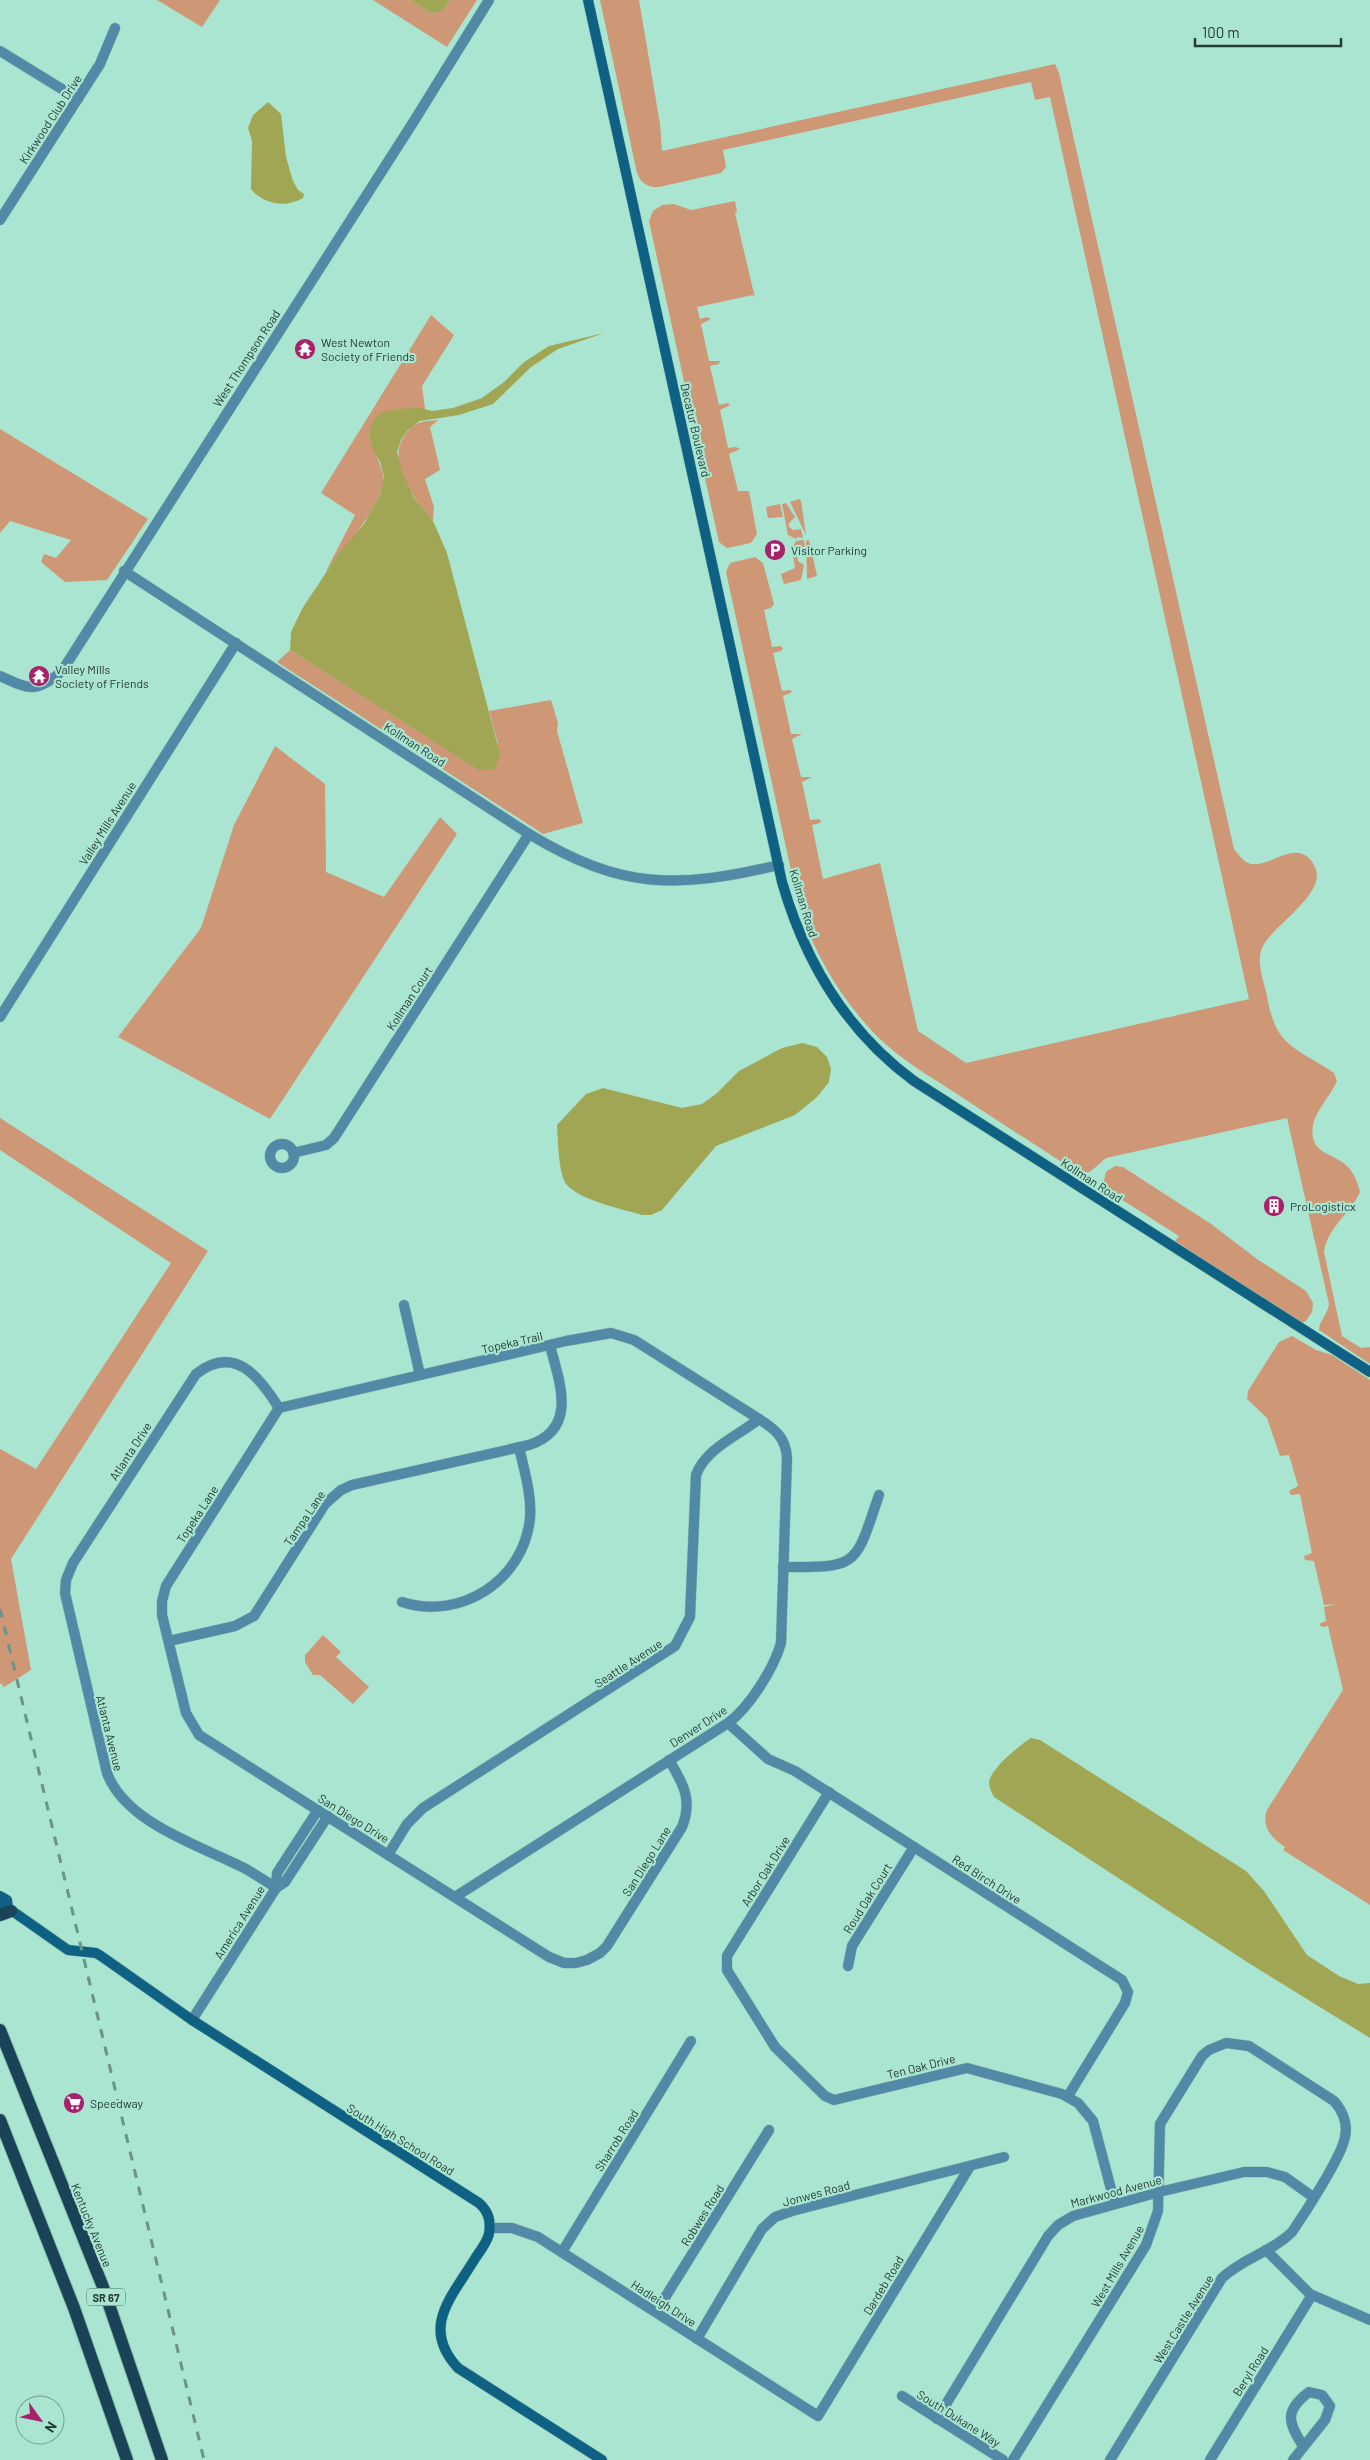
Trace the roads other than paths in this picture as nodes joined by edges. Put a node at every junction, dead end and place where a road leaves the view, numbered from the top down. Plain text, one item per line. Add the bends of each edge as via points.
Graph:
1 (489, 0) edge
2 (588, 0) edge
3 (115, 28) dead end
4 (0, 51) edge
5 (78, 99) junction
6 (0, 220) edge
7 (124, 571) junction
8 (236, 643) junction
9 (0, 676) edge
10 (529, 834) junction
11 (779, 865) junction
12 (0, 1017) edge
13 (293, 1153) dead end
14 (404, 1304) dead end
15 (550, 1346) junction
16 (1370, 1372) edge
17 (420, 1376) junction
18 (279, 1408) junction
19 (759, 1419) junction
20 (783, 1440) joint
21 (520, 1447) junction
22 (879, 1496) dead end
23 (783, 1567) junction
24 (66, 1583) joint
25 (402, 1602) dead end
26 (169, 1641) junction
27 (728, 1723) junction
28 (669, 1760) junction
29 (828, 1792) junction
30 (318, 1810) junction
31 (328, 1816) junction
32 (914, 1846) junction
33 (388, 1855) junction
34 (276, 1888) junction
35 (0, 1896) edge
36 (455, 1898) junction
37 (5, 1910) edge
38 (583, 1962) joint
39 (726, 1964) joint
40 (848, 1966) dead end
41 (192, 2020) junction
42 (0, 2030) edge
43 (691, 2041) dead end
44 (1068, 2096) junction
45 (0, 2120) edge
46 (769, 2130) dead end
47 (1345, 2138) joint
48 (1004, 2157) dead end
49 (969, 2168) junction
50 (1159, 2192) junction
51 (1314, 2197) junction
52 (1115, 2204) junction
53 (490, 2228) junction
54 (1266, 2250) junction
55 (562, 2252) junction
56 (1312, 2295) junction
57 (656, 2312) junction
58 (1370, 2320) edge
59 (697, 2339) junction
60 (902, 2396) dead end
61 (818, 2416) joint
62 (937, 2419) junction
63 (1303, 2446) junction
64 (127, 2460) edge
65 (162, 2460) edge
66 (602, 2460) edge
67 (1003, 2460) edge
68 (1013, 2460) edge
69 (1110, 2460) edge
70 (1210, 2460) edge
71 (1293, 2460) edge

1 - 7 street, West Thompson Road
2 - 11 street, Decatur Boulevard
3 - 5 street, Kirkwood Club Drive via 108,50
4 - 5 street
5 - 6 street, Kirkwood Club Drive
7 - 8 street, Kollman Road
7 - 9 street, West Thompson Road via 62,671 51,681 34,688
8 - 10 street, Kollman Road
8 - 12 street, Valley Mills Avenue
10 - 11 street, Kollman Road via 579,861 615,874 646,880 700,881
10 - 13 street, Kollman Court via 334,1138 326,1144
11 - 16 street, Kollman Road via 794,920 817,972 849,1019 888,1060 921,1086
14 - 17 street
15 - 17 street, Topeka Trail
15 - 19 street, Topeka Trail via 606,1334 622,1335
15 - 21 street, Tampa Lane via 561,1386 562,1412 549,1434 533,1444
17 - 18 street, Topeka Trail
18 - 24 street, Atlanta Drive via 258,1377 238,1364 224,1362 211,1365 192,1378 73,1563
18 - 26 street, Topeka Lane via 166,1586 161,1605
19 - 20 street, Topeka Trail
19 - 33 street, Seattle Avenue via 707,1456 696,1475 690,1617 675,1646 423,1808 407,1824
20 - 23 street, Denver Drive via 787,1458
21 - 25 street via 530,1516 525,1542 513,1566 490,1589 461,1602 434,1607
21 - 26 street, Tampa Lane via 341,1490 326,1504 252,1618 235,1626
22 - 23 street via 861,1545 849,1560 831,1567
23 - 27 street, Denver Drive via 778,1654 743,1710
24 - 34 street, Atlanta Avenue via 66,1605 106,1772 115,1791 138,1812 189,1844 245,1869
26 - 30 street, San Diego Drive via 186,1713 193,1729 205,1740
27 - 28 street, Denver Drive
27 - 29 street, Red Birch Drive via 768,1759 793,1769
28 - 36 street, Denver Drive
28 - 38 street, San Diego Lane via 687,1792 688,1811 684,1822 607,1946
29 - 32 street, Red Birch Drive
29 - 39 street, Arbor Oak Drive via 727,1956
30 - 31 street, San Diego Drive
30 - 34 street via 277,1873
31 - 33 street, San Diego Drive
31 - 34 street, America Avenue via 286,1882
32 - 40 street, Roud Oak Court via 852,1946
32 - 44 street, Red Birch Drive via 1125,1983 1128,1992 1125,2003
33 - 36 street, San Diego Drive
34 - 41 street, America Avenue
35 - 37 street, South High School Road via 7,1900
36 - 38 street, San Diego Drive via 552,1959
37 - 41 street, South High School Road via 68,1950 96,1953
39 - 44 street, Ten Oak Drive via 775,2048 831,2100 967,2068
41 - 53 street, South High School Road via 479,2203 488,2213
42 - 65 main road, Kentucky Avenue / SR 67 via 103,2287
43 - 55 street, Sharrob Road
44 - 52 street, Ten Oak Drive via 1084,2109 1095,2126
45 - 64 main road, SR 67 via 74,2308
46 - 57 street, Robwes Road
47 - 50 street, West Mills Avenue via 1343,2115 1329,2097 1249,2046 1226,2043 1202,2056 1161,2121 1158,2136
47 - 51 street, West Castle Avenue
48 - 49 street, Jonwes Road
49 - 59 street, Jonwes Road via 775,2217 762,2229
49 - 61 street, Dardeb Road
50 - 51 street, Markwood Avenue via 1244,2172 1258,2172 1285,2177
50 - 52 street, Markwood Avenue
50 - 68 street, West Mills Avenue via 1156,2220 1146,2245
51 - 54 street, West Castle Avenue via 1292,2232
52 - 62 street, Markwood Avenue via 1066,2218 1052,2230
53 - 55 street, Hadleigh Drive via 506,2227 530,2233
53 - 66 street via 488,2238 441,2317 440,2339 446,2355 458,2368
54 - 56 street
54 - 69 street, West Castle Avenue via 1222,2278
55 - 57 street, Hadleigh Drive
56 - 58 street
56 - 70 street, Beryl Road
57 - 59 street, Hadleigh Drive
59 - 61 street, Hadleigh Drive
60 - 62 street, South Dukane Way
62 - 67 street, South Dukane Way
63 - 63 street via 1325,2420 1330,2406 1322,2395 1310,2392 1300,2399 1290,2419
63 - 71 street

